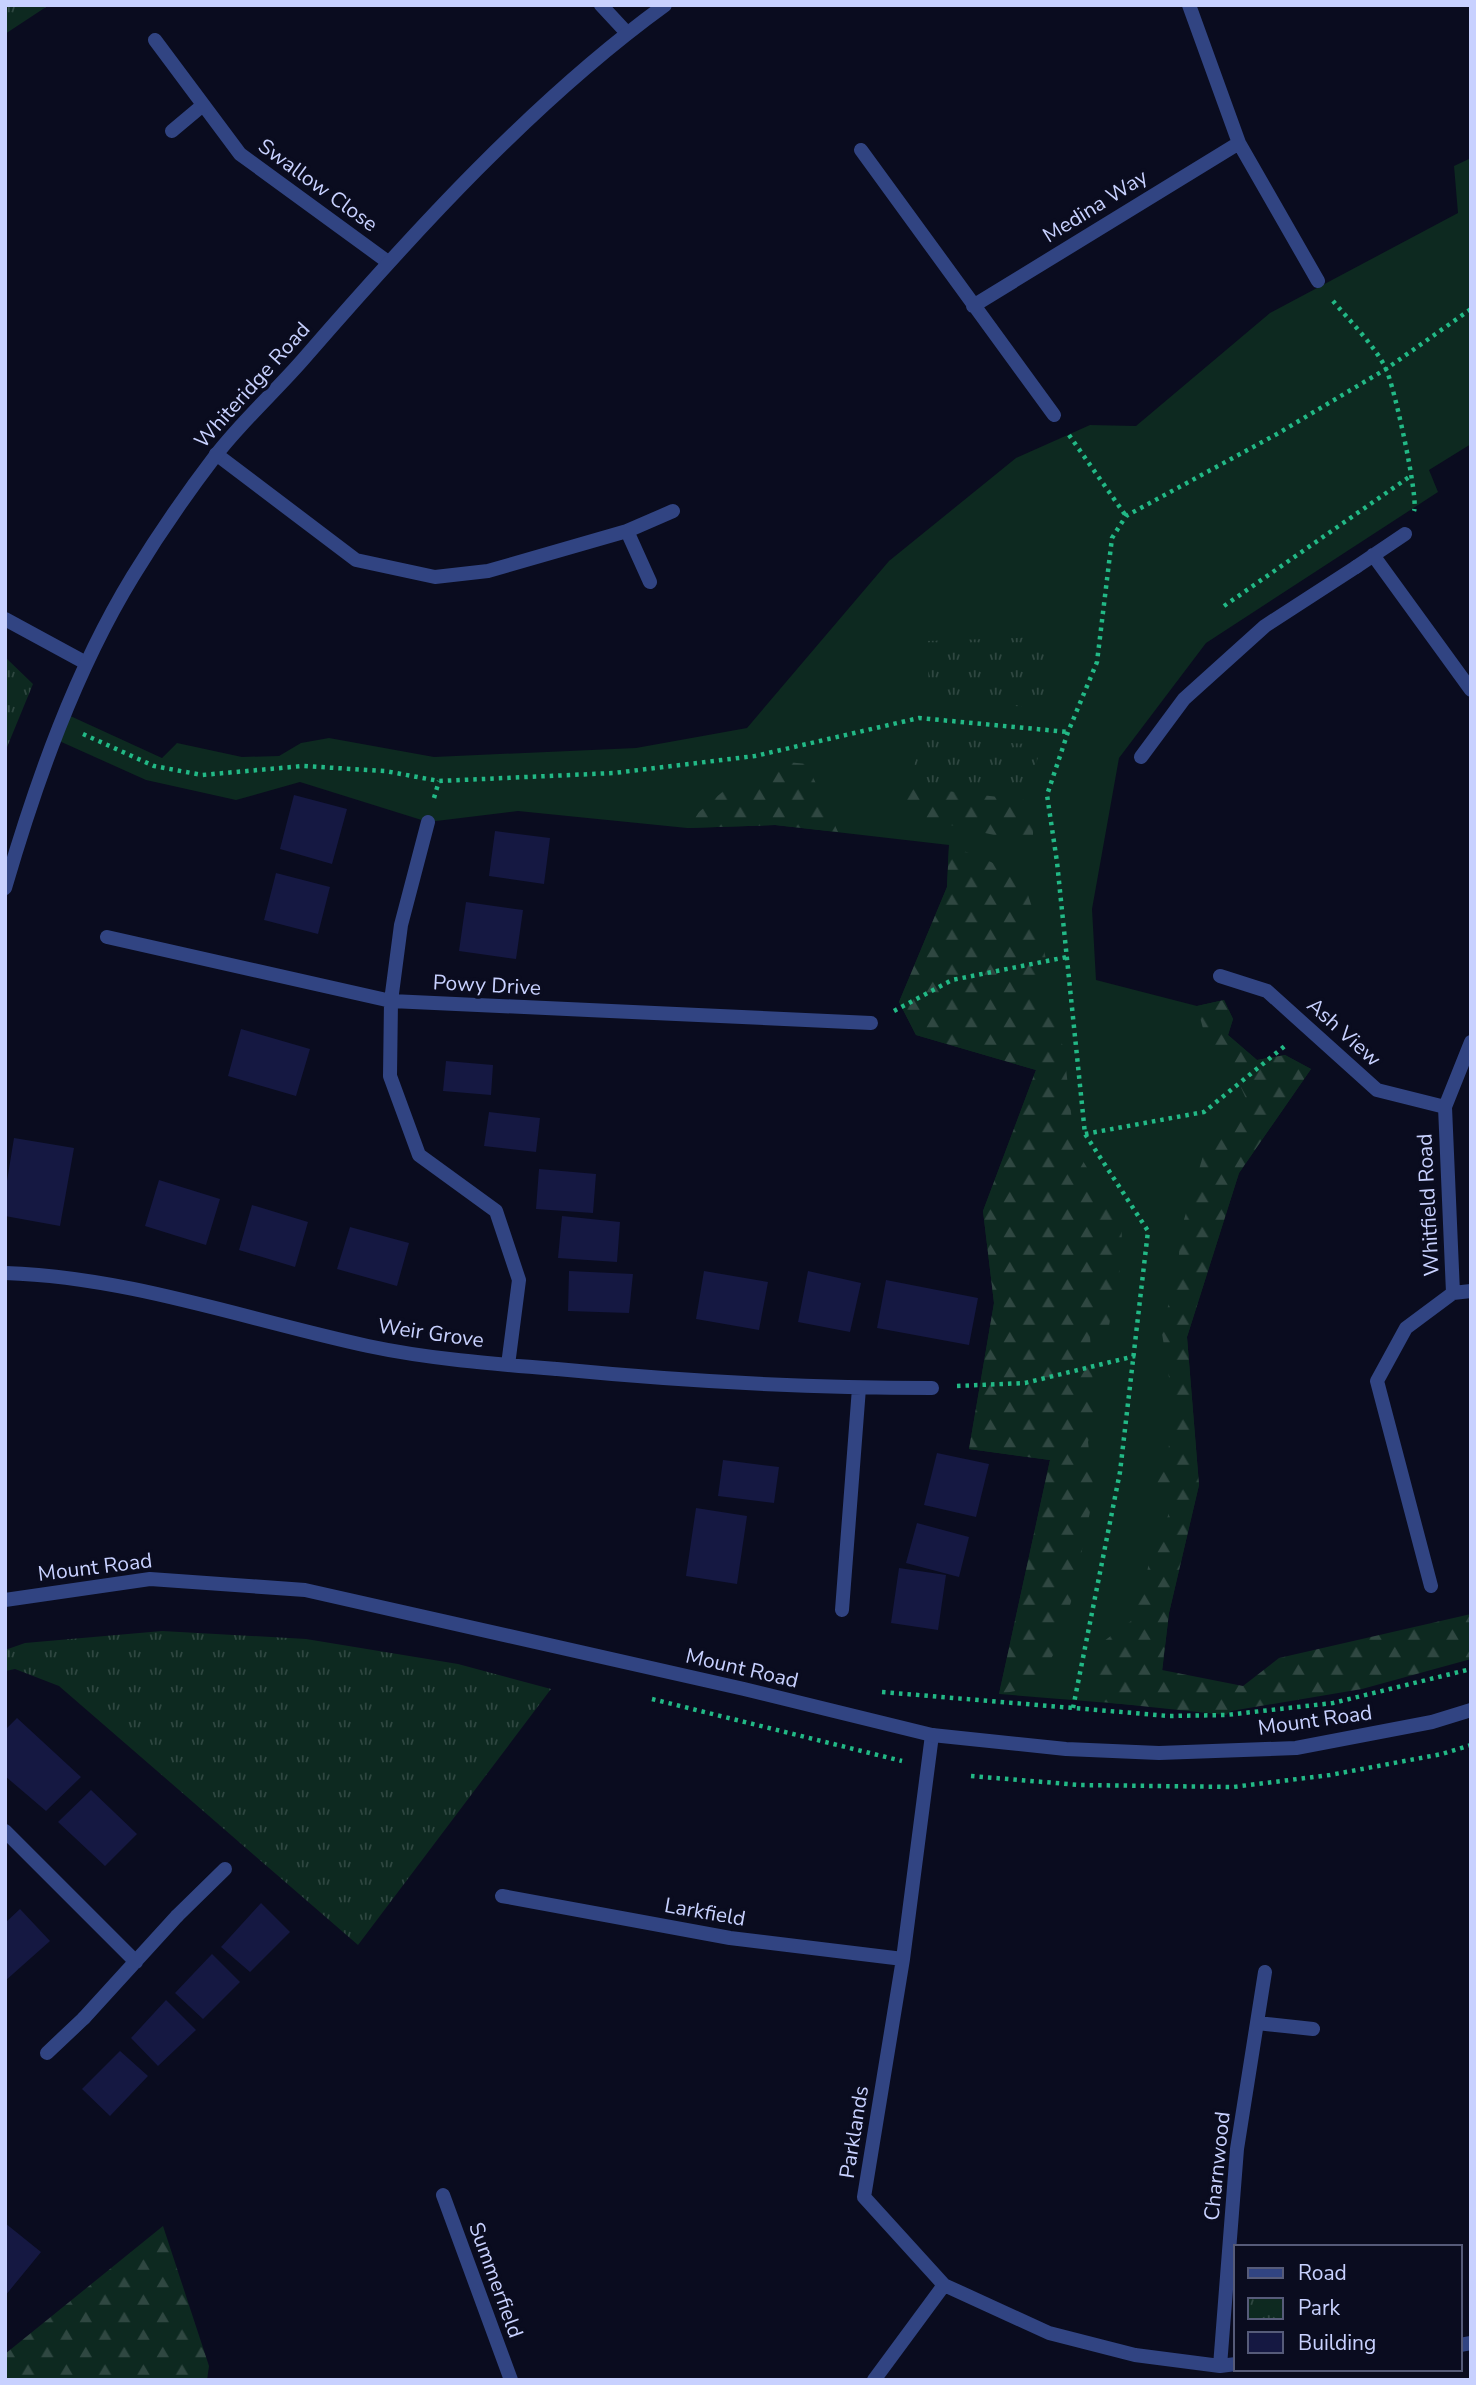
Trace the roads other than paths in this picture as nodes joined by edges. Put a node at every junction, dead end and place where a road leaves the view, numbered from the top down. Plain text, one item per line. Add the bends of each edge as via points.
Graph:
1 (600, 5) edge
2 (666, 5) edge
3 (1189, 5) edge
4 (627, 33) junction
5 (155, 40) dead end
6 (203, 105) junction
7 (172, 131) dead end
8 (1239, 143) junction
9 (861, 150) dead end
10 (388, 262) junction
11 (1318, 281) road end
12 (973, 306) junction
13 (1055, 415) road end
14 (216, 454) junction
15 (673, 511) dead end
16 (627, 531) junction
17 (1405, 534) road end
18 (1373, 555) junction
19 (650, 582) dead end
20 (5, 619) edge
21 (86, 663) junction
22 (1471, 690) edge
23 (1141, 757) dead end
24 (428, 822) dead end
25 (5, 888) edge
26 (107, 937) dead end
27 (1220, 976) dead end
28 (391, 1001) junction
29 (871, 1023) road end
30 (1471, 1042) edge
31 (1445, 1107) junction
32 (5, 1273) edge
33 (1471, 1291) edge
34 (1453, 1293) junction
35 (508, 1365) junction
36 (859, 1388) junction
37 (932, 1388) road end
38 (1431, 1586) dead end
39 (5, 1600) edge
40 (842, 1610) dead end
41 (1471, 1710) edge
42 (932, 1735) junction
43 (5, 1831) edge
44 (225, 1869) dead end
45 (502, 1896) dead end
46 (903, 1959) junction
47 (136, 1962) junction
48 (1265, 1972) dead end
49 (1257, 2023) junction
50 (1313, 2029) dead end
51 (47, 2053) dead end
52 (443, 2195) dead end
53 (944, 2285) junction
54 (1234, 2364) edge
55 (1220, 2365) junction
56 (511, 2380) edge
57 (874, 2380) edge

1 - 4 street
2 - 4 street, Whiteridge Road
3 - 8 street
4 - 10 street, Whiteridge Road via 502,146
5 - 6 street, Swallow Close
6 - 7 street
6 - 10 street, Swallow Close via 240,154
8 - 11 street
8 - 12 street, Medina Way
9 - 12 street
10 - 14 street, Whiteridge Road
12 - 13 street
14 - 16 street via 356,560 435,577 488,570
14 - 21 street, Whiteridge Road via 133,576
15 - 16 street
16 - 19 street
17 - 18 street
18 - 22 street
18 - 23 street via 1265,626 1184,699
20 - 21 street
21 - 25 street, Whiteridge Road via 23,827
24 - 28 street via 401,925
26 - 28 street, Powy Drive
27 - 31 street, Ash View via 1267,991 1377,1090
28 - 29 street, Powy Drive
28 - 35 street via 390,1076 419,1155 496,1210 519,1280
30 - 31 street, Whitfield Road
31 - 34 street, Whitfield Road
32 - 35 street, Weir Grove via 57,1275 185,1299 369,1346
33 - 34 street
34 - 38 street, Whitfield Road via 1406,1328 1377,1381
35 - 36 street, Weir Grove via 620,1376
36 - 37 street, Weir Grove
36 - 40 street
39 - 42 street, Mount Road via 150,1579 305,1590
41 - 42 street, Mount Road via 1296,1748 1159,1753
42 - 46 street, Parklands
43 - 47 street
44 - 47 street
45 - 46 street, Larkfield via 730,1938
46 - 53 street, Parklands via 864,2197
47 - 51 street
48 - 49 street, Charnwood
49 - 50 street
49 - 55 street, Charnwood via 1237,2149
52 - 56 street, Summerfield
53 - 55 street, Parklands via 1049,2333 1135,2355
53 - 57 street
54 - 55 street, Parklands

